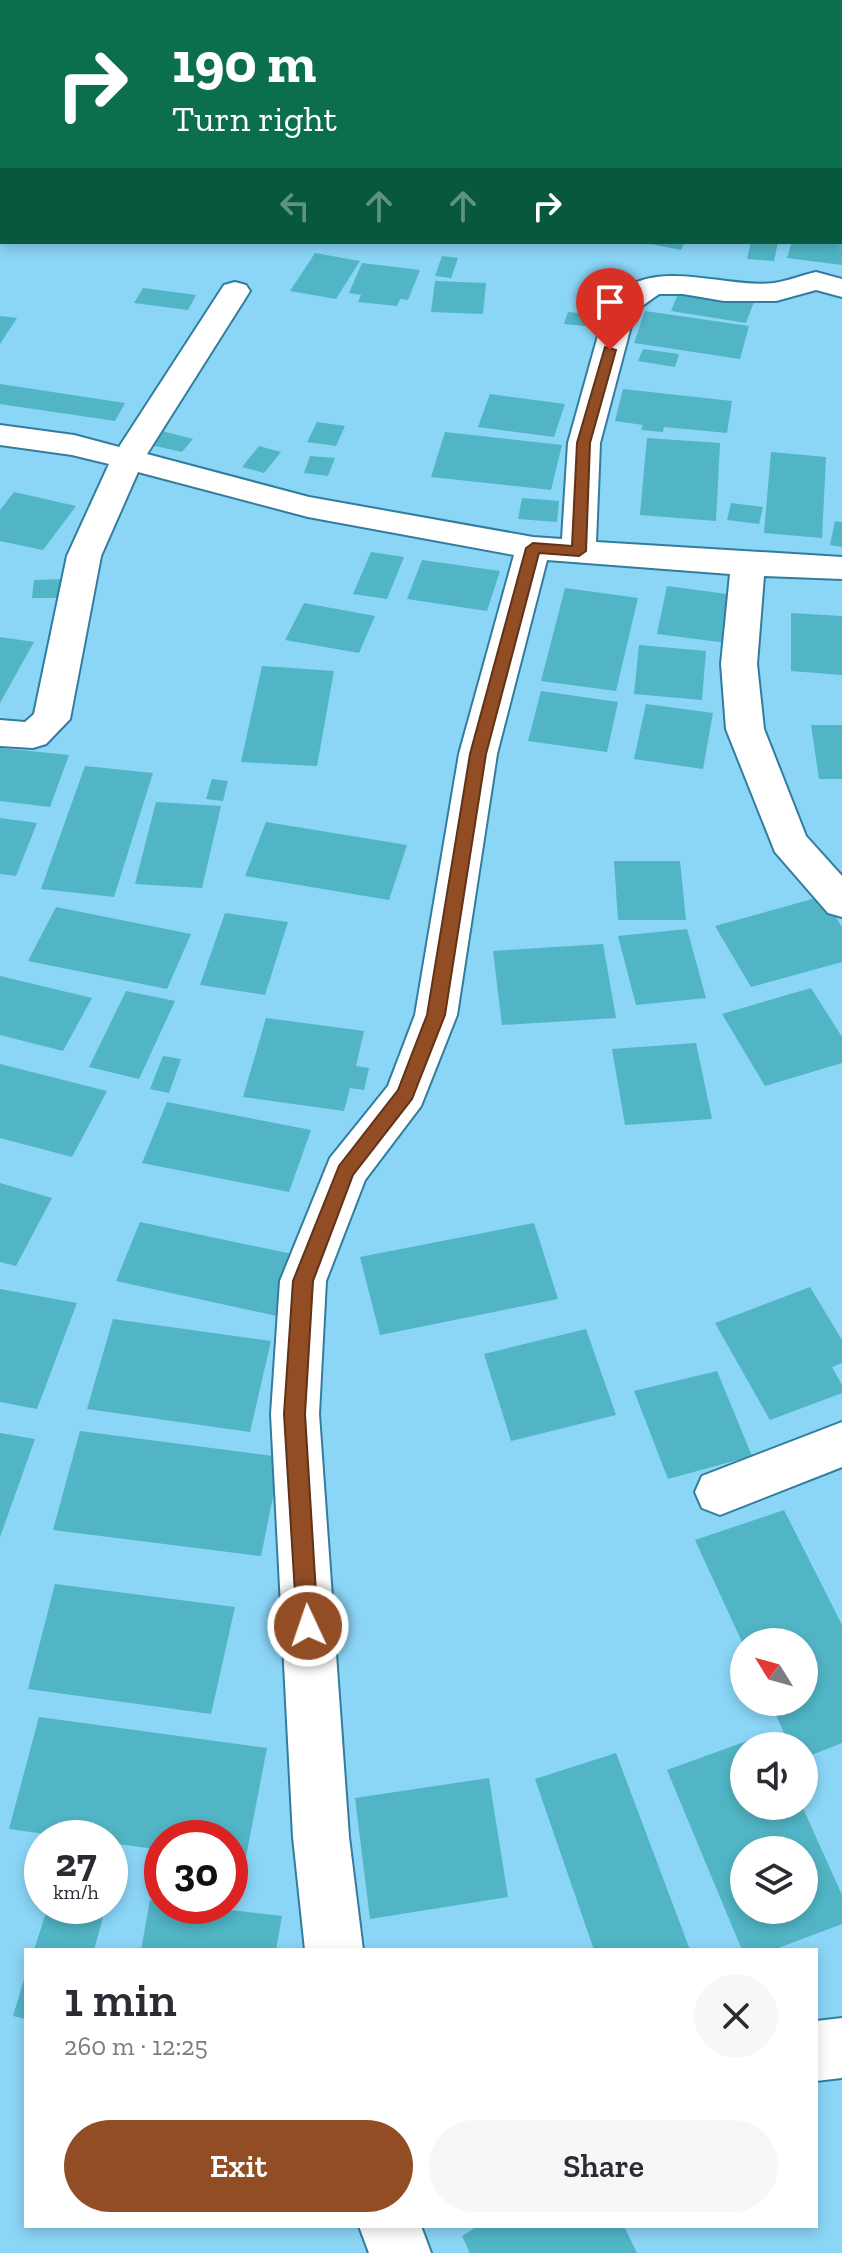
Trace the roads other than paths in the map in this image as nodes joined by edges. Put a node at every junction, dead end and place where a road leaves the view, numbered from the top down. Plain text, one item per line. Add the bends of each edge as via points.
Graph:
1 (842, 288) edge
2 (235, 291) dead end
3 (0, 435) edge
4 (128, 459) junction
5 (533, 548) junction
6 (579, 551) junction
7 (748, 564) junction
8 (842, 568) edge
9 (0, 733) edge
10 (842, 902) edge
11 (842, 1444) edge
12 (720, 1492) dead end
13 (334, 1948) edge
14 (842, 2048) edge
15 (818, 2051) edge
16 (391, 2228) edge
17 (400, 2253) edge

1 - 6 street via 816,281 776,292 652,285 621,307 584,443
2 - 4 street
3 - 4 street
4 - 5 street via 308,507
4 - 9 street via 84,556 51,719 33,735
5 - 6 street
5 - 13 street via 478,754 436,1015 406,1094 346,1171 303,1281 295,1414 321,1837
6 - 7 street
7 - 8 street
7 - 10 street via 739,664 745,729 789,842
11 - 12 street
14 - 15 street
16 - 17 street

